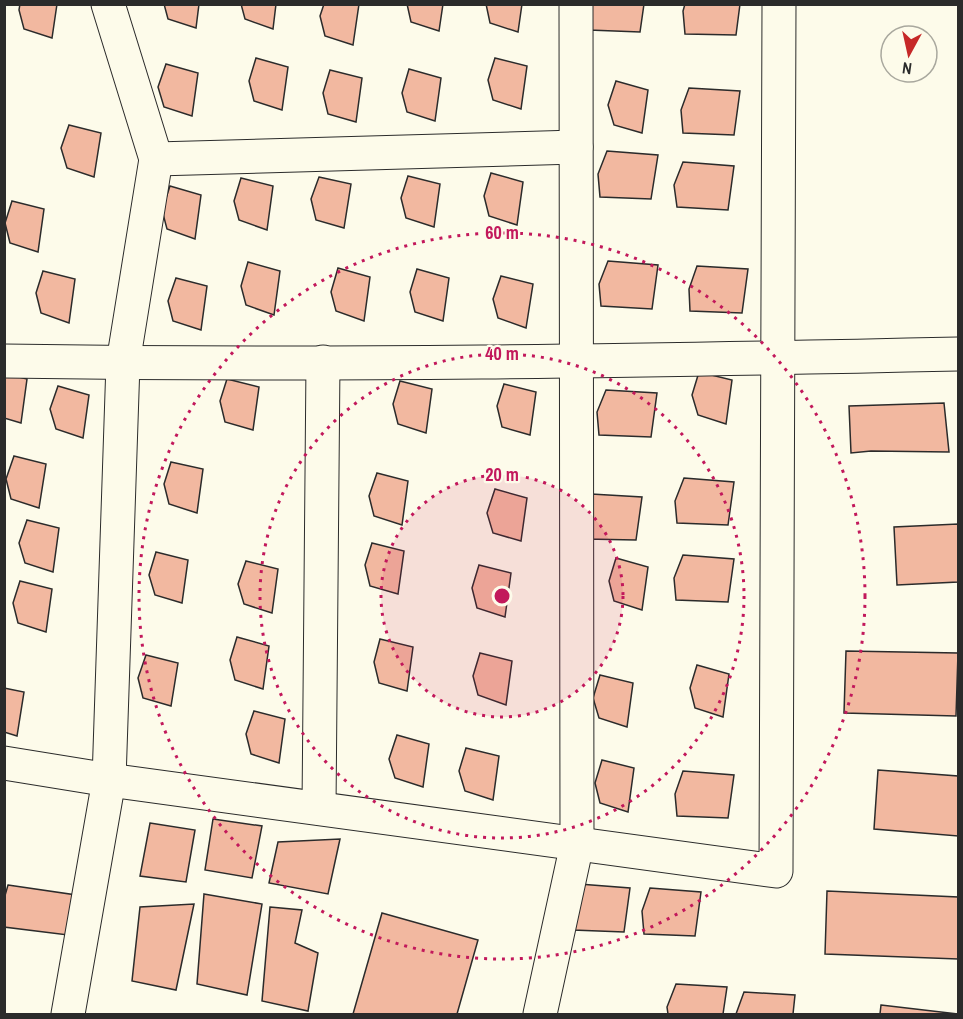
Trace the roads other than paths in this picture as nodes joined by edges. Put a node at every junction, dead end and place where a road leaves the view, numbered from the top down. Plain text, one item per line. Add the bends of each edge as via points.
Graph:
1 (108, 4) edge
2 (576, 4) edge
3 (779, 4) edge
4 (576, 147) junction
5 (156, 159) junction
6 (958, 354) edge
7 (778, 358) junction
8 (4, 361) edge
9 (322, 362) junction
10 (576, 362) junction
11 (123, 363) junction
12 (4, 763) edge
13 (109, 780) junction
14 (319, 808) junction
15 (577, 844) junction
16 (68, 1014) edge
17 (540, 1014) edge

1 - 5 street
2 - 4 street
3 - 7 street
4 - 5 street
4 - 10 street
5 - 11 street
6 - 7 street
7 - 10 street
7 - 15 street via 776,871
8 - 11 street
9 - 10 street
9 - 11 street
9 - 14 street
10 - 15 street
11 - 13 street
12 - 13 street
13 - 14 street
13 - 16 street
14 - 15 street
15 - 17 street

